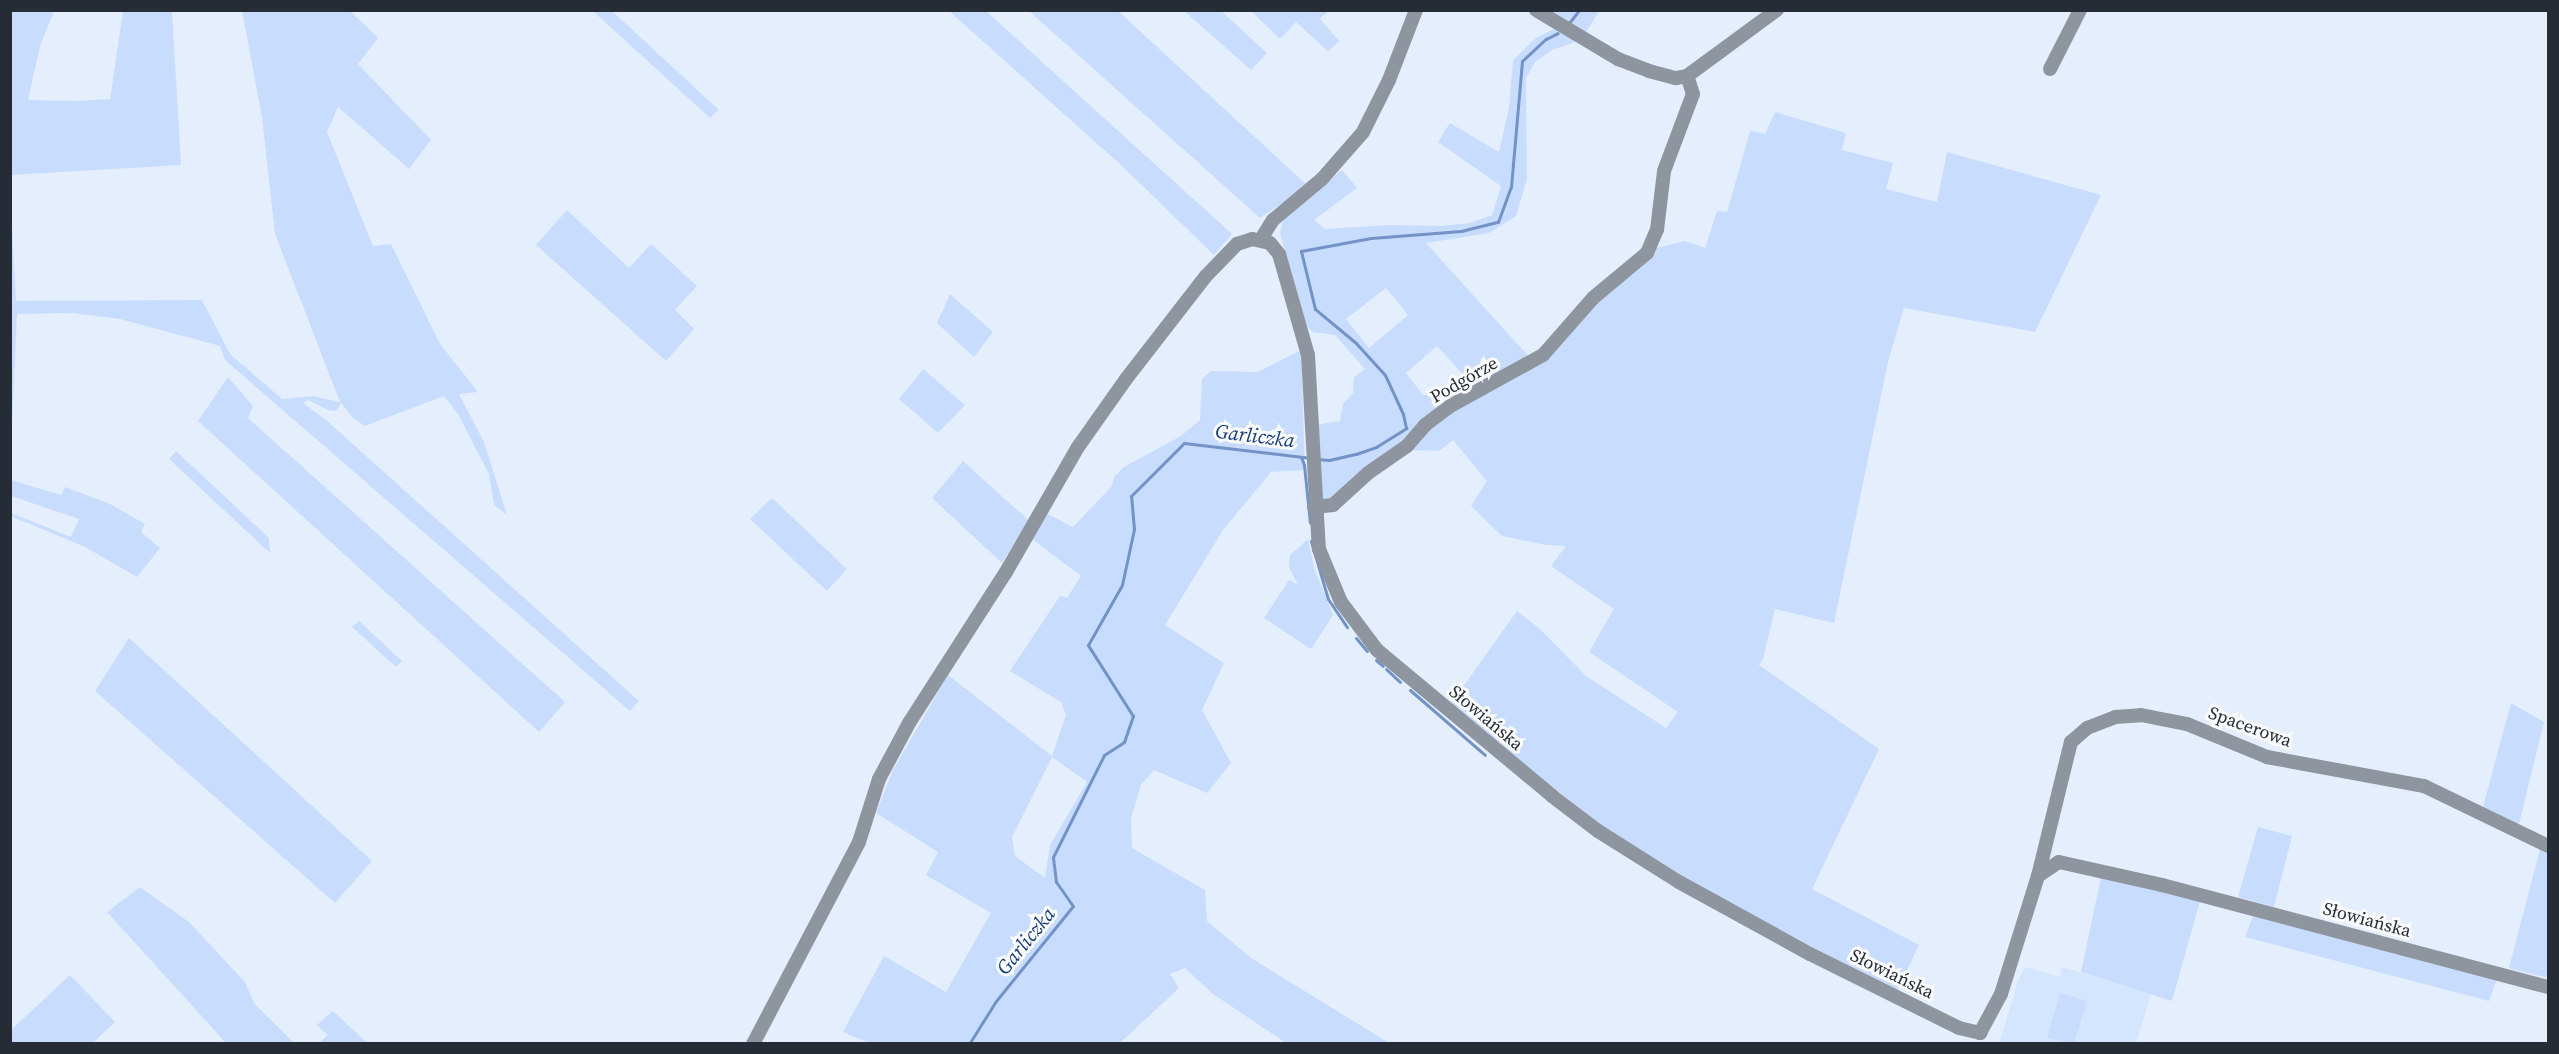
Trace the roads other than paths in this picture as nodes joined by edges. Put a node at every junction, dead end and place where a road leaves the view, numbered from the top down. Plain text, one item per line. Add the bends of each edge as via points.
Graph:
1 (1536, 10) edge
2 (1777, 10) edge
3 (2080, 10) edge
4 (1413, 12) edge
5 (2050, 69) dead end
6 (1687, 76) junction
7 (1261, 240) junction
8 (1314, 507) junction
9 (2548, 846) edge
10 (2038, 876) junction
11 (2548, 987) edge
12 (1980, 1038) edge
13 (753, 1044) edge

1 - 6 street via 1585,41 1649,71 1676,78
2 - 6 street
3 - 5 street
4 - 7 street via 1373,115 1345,157 1273,220
6 - 8 street, Podgórze via 1693,94 1664,171 1654,240 1647,253 1593,298 1543,355 1452,405 1333,505
7 - 8 street, Słowiańska via 1270,243 1279,254 1308,355
7 - 13 street via 1244,241 1223,257 1078,447 1006,572 909,723 879,779 854,852
8 - 12 street, Słowiańska via 1319,549 1329,575 1341,602 1377,650 1552,796 1598,831 1722,907
9 - 10 street, Spacerowa via 2424,786 2267,757 2187,724 2141,715 2115,717 2087,728 2071,742
10 - 11 street, Słowiańska via 2060,862 2162,885
10 - 12 street, Słowiańska via 2001,994

